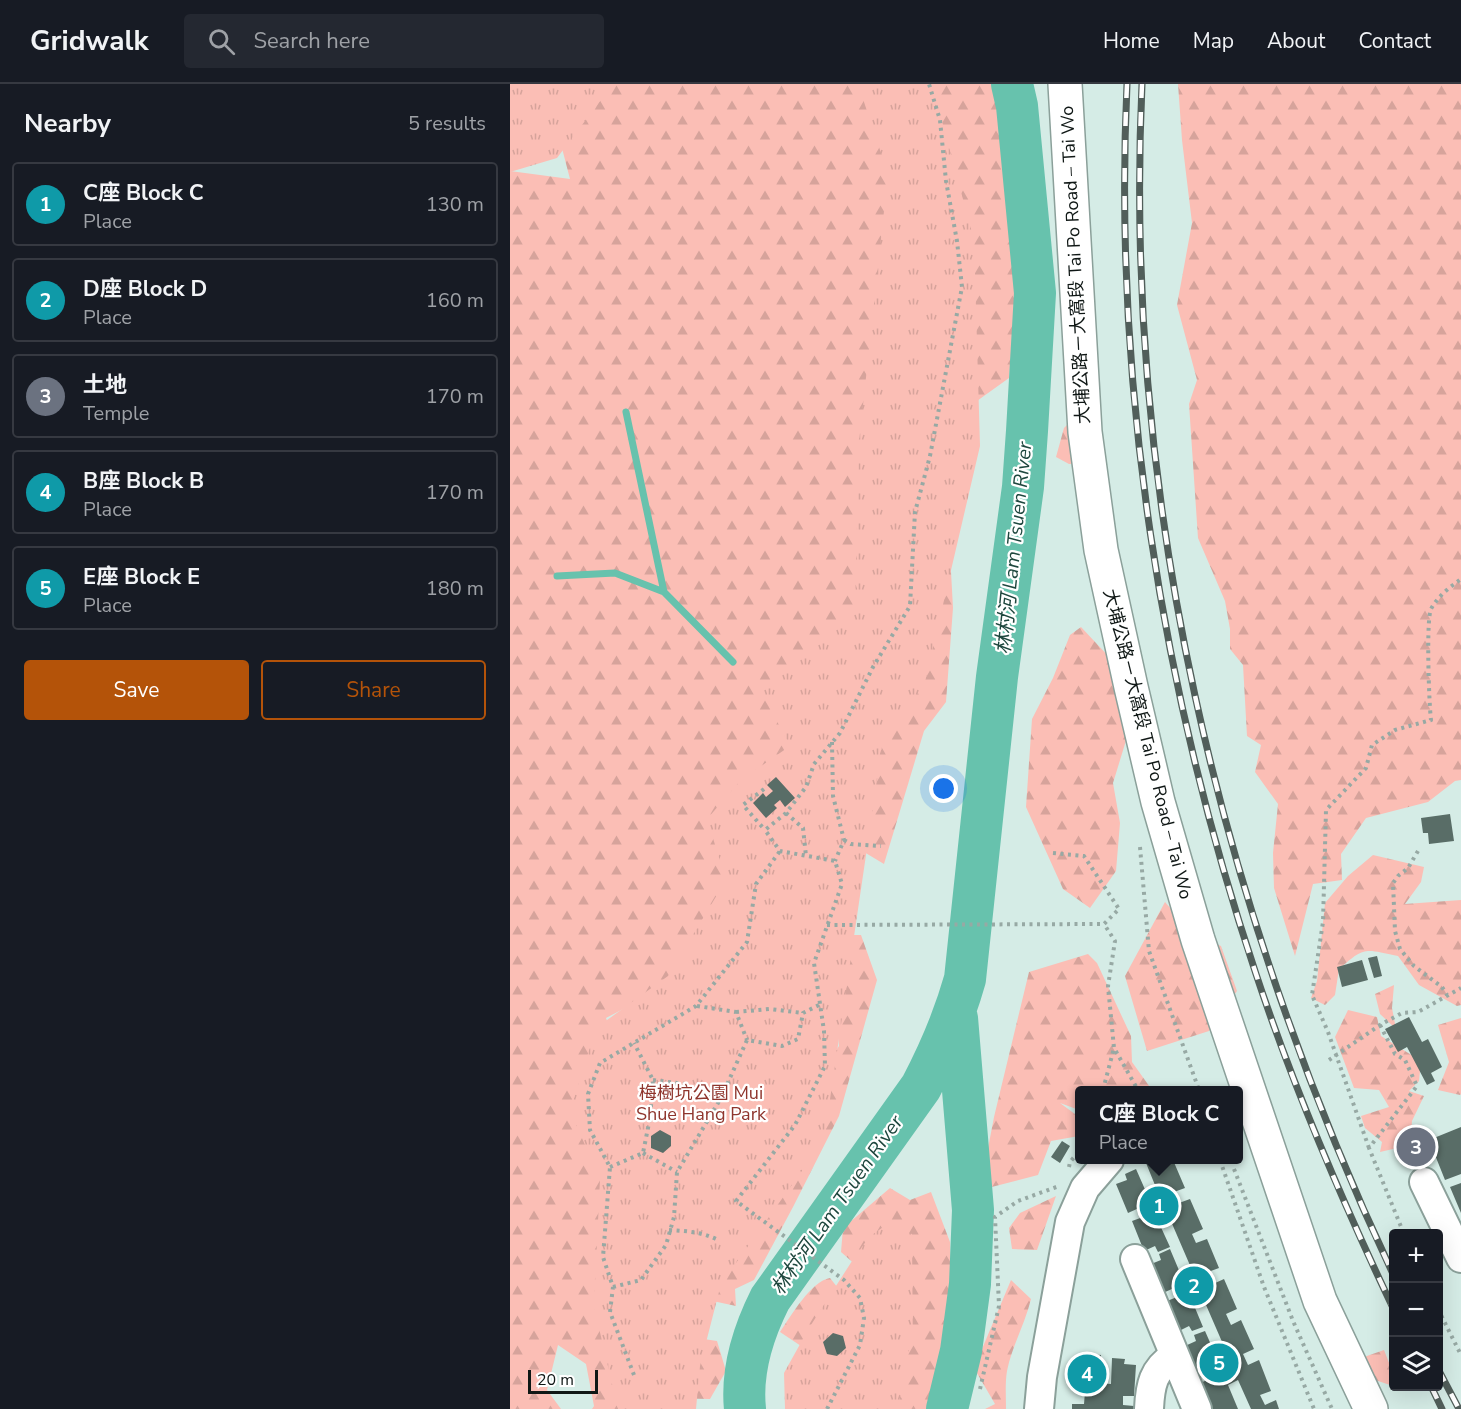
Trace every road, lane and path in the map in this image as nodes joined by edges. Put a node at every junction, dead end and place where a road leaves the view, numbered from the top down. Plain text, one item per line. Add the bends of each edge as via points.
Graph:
1 (929, 84) edge
2 (1065, 84) edge
3 (1461, 579) edge
4 (832, 742) junction
5 (764, 789) dead end
6 (786, 813) junction
7 (765, 830) junction
8 (844, 840) junction
9 (881, 846) dead end
10 (780, 851) junction
11 (1418, 851) dead end
12 (1053, 853) dead end
13 (806, 856) junction
14 (835, 861) junction
15 (1104, 924) junction
16 (827, 925) junction
17 (1461, 988) edge
18 (1447, 995) junction
19 (819, 1005) junction
20 (696, 1006) junction
21 (736, 1012) junction
22 (803, 1013) junction
23 (1380, 1025) junction
24 (747, 1040) junction
25 (634, 1043) junction
26 (1114, 1048) junction
27 (1329, 1060) dead end
28 (1196, 1078) dead end
29 (653, 1080) junction
30 (1104, 1086) edge
31 (1136, 1086) edge
32 (1198, 1086) edge
33 (1240, 1086) edge
34 (722, 1098) junction
35 (1245, 1102) edge
36 (1369, 1148) junction
37 (643, 1153) junction
38 (1106, 1164) edge
39 (1221, 1164) edge
40 (610, 1167) junction
41 (1234, 1168) dead end
42 (677, 1172) junction
43 (1424, 1182) dead end
44 (1065, 1184) dead end
45 (1402, 1229) edge
46 (669, 1230) junction
47 (718, 1240) dead end
48 (1135, 1258) dead end
49 (1461, 1258) edge
50 (613, 1287) junction
51 (1443, 1319) edge
52 (1461, 1355) edge
53 (1174, 1356) junction
54 (634, 1375) dead end
55 (980, 1389) dead end
56 (827, 1409) edge
57 (1040, 1409) edge
58 (1149, 1409) edge
59 (1197, 1409) edge
60 (1314, 1409) edge
61 (1332, 1409) edge
62 (1371, 1409) edge

1 - 4 path via 940,120 962,287 915,512 910,606
2 - 33 main road, 大埔公路－大窩段 Tai Po Road – Tai Wo via 1082,401 1101,550 1170,846
3 - 36 path via 1439,597 1430,611 1431,720 1395,730 1372,745 1366,768 1326,810 1323,922 1312,995
4 - 6 path via 814,764 806,787
4 - 8 path via 832,796
5 - 7 path via 743,805
6 - 7 path
6 - 13 path via 804,828
7 - 10 path
8 - 9 path
8 - 14 path
10 - 13 path
10 - 20 path via 756,884 747,942
11 - 18 path via 1393,883 1395,931 1400,949
12 - 15 path via 1084,856 1119,909
13 - 14 path
14 - 16 path via 842,884
15 - 16 path
15 - 26 path via 1115,941 1108,986
16 - 19 path via 814,963
17 - 18 path
18 - 23 path via 1418,1012 1402,1013
19 - 22 path
19 - 56 path via 825,1066 795,1125 736,1201 844,1280 860,1298 864,1318 860,1345
20 - 21 path
20 - 25 path
21 - 22 path via 770,1009
21 - 24 path
22 - 24 path via 798,1039 782,1046
23 - 27 path
23 - 36 path via 1418,1086
24 - 34 path
25 - 29 path
25 - 40 path via 600,1063 588,1094 590,1130
26 - 30 path
26 - 31 path
28 - 32 path
29 - 34 path via 685,1084 697,1094
29 - 37 path
34 - 42 path
35 - 62 main road, 大埔公路－大窩段 Tai Po Road – Tai Wo via 1320,1301
36 - 45 path
37 - 40 path
37 - 42 path
38 - 57 street via 1085,1188 1070,1222 1042,1377
39 - 60 path via 1264,1287
40 - 50 path via 603,1257
41 - 61 path
42 - 46 path via 674,1217
43 - 49 street
44 - 55 path via 1018,1201 995,1217 999,1306
46 - 47 path via 705,1234
46 - 50 path via 666,1245 641,1280
48 - 53 street
50 - 54 path via 610,1312
51 - 52 path
53 - 58 street via 1164,1362 1152,1379
53 - 59 street

